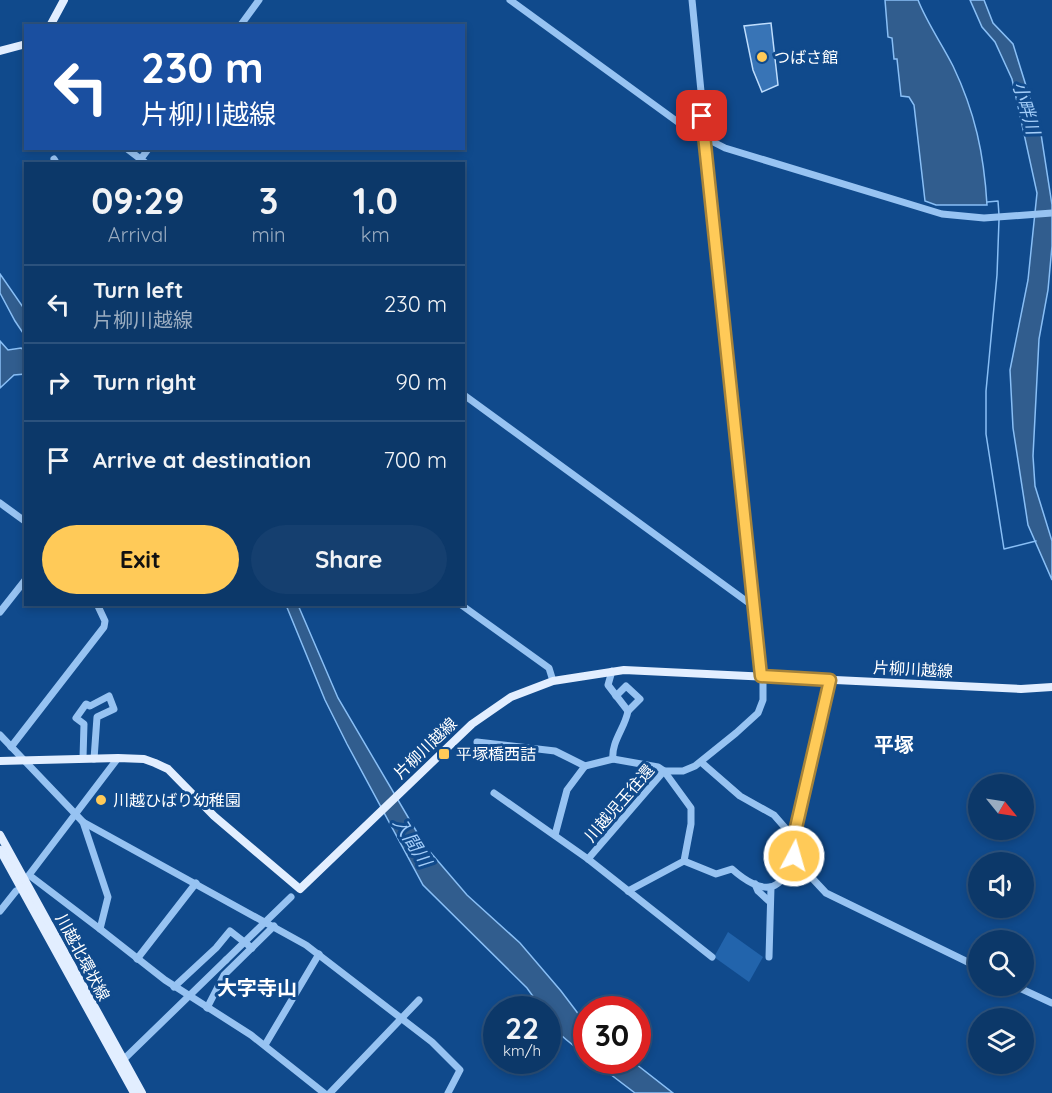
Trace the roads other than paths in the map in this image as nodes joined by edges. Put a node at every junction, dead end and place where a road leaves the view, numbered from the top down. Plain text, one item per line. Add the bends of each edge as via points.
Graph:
1 (64, 0) edge
2 (259, 0) edge
3 (510, 0) edge
4 (692, 0) edge
5 (51, 24) edge
6 (241, 24) edge
7 (24, 45) edge
8 (4, 50) edge
9 (704, 137) junction
10 (128, 150) edge
11 (141, 162) edge
12 (1052, 213) edge
13 (465, 397) edge
14 (0, 504) edge
15 (24, 521) edge
16 (24, 582) edge
17 (98, 606) edge
18 (463, 606) edge
19 (753, 606) junction
20 (0, 612) edge
21 (612, 671) junction
22 (761, 676) junction
23 (830, 680) junction
24 (553, 681) junction
25 (1052, 687) edge
26 (616, 696) junction
27 (628, 711) junction
28 (0, 735) edge
29 (477, 742) dead end
30 (11, 747) junction
31 (83, 758) junction
32 (118, 758) junction
33 (94, 759) junction
34 (613, 759) junction
35 (22, 760) junction
36 (0, 761) edge
37 (702, 762) junction
38 (585, 766) junction
39 (664, 771) junction
40 (494, 793) dead end
41 (74, 814) junction
42 (83, 822) junction
43 (0, 835) edge
44 (555, 835) junction
45 (794, 838) junction
46 (0, 850) edge
47 (588, 859) junction
48 (684, 861) junction
49 (725, 861) dead end
50 (798, 863) junction
51 (732, 869) junction
52 (196, 883) junction
53 (755, 884) junction
54 (771, 887) junction
55 (300, 889) junction
56 (16, 891) dead end
57 (628, 891) junction
58 (770, 902) junction
59 (0, 911) edge
60 (274, 926) junction
61 (100, 929) junction
62 (252, 948) junction
63 (319, 954) junction
64 (712, 957) dead end
65 (769, 957) dead end
66 (137, 959) junction
67 (968, 963) edge
68 (174, 987) junction
69 (1034, 995) edge
70 (189, 996) junction
71 (419, 1000) dead end
72 (1052, 1003) edge
73 (207, 1008) junction
74 (401, 1019) junction
75 (265, 1045) junction
76 (119, 1063) junction
77 (452, 1092) edge
78 (134, 1093) edge
79 (142, 1093) edge
80 (324, 1093) edge
81 (330, 1093) edge

1 - 5 main road
2 - 6 street
3 - 9 street
4 - 9 street, 川越児玉往還
7 - 8 main road
9 - 12 street via 725,148 930,211 972,218
9 - 19 street, 川越児玉往還
10 - 11 street
13 - 19 street
14 - 15 street
16 - 20 street
17 - 30 street via 104,627
18 - 24 street via 549,668
19 - 22 street, 川越児玉往還
21 - 22 main road, 片柳川越線
21 - 24 main road, 片柳川越線
21 - 26 street via 608,685
22 - 23 main road, 片柳川越線
22 - 37 street, 川越児玉往還 via 763,700 758,713
23 - 25 main road, 片柳川越線
23 - 45 street
24 - 55 main road, 片柳川越線 via 525,690 467,728
26 - 27 street
26 - 27 street via 626,686 640,699
27 - 34 street
28 - 30 street
29 - 38 street via 555,751
30 - 35 street
31 - 33 main road
31 - 33 street via 84,724 76,718 86,704 90,706 109,696 114,708 97,717
31 - 35 main road
32 - 33 main road
32 - 41 street
32 - 55 main road via 144,759 168,769 214,816
34 - 38 street
34 - 39 street
35 - 36 main road
35 - 41 street
37 - 39 street, 川越児玉往還 via 683,771
37 - 45 street via 740,796 774,815
38 - 44 street via 567,790
39 - 47 street, 川越児玉往還
39 - 48 street via 691,808
40 - 44 street
41 - 42 street
41 - 61 street via 29,875
42 - 52 street
42 - 61 street via 108,897
43 - 76 main road, 川越北環状線
44 - 47 street
45 - 50 street
46 - 76 main road, 川越北環状線
47 - 57 street
48 - 51 street via 716,874
48 - 57 street
49 - 51 street
50 - 54 street
50 - 67 street via 833,897
51 - 53 street
52 - 60 street
52 - 66 street
53 - 54 street
53 - 58 street
54 - 58 street
55 - 70 street, bridge
56 - 59 street
57 - 64 street
58 - 65 street
60 - 62 street
60 - 63 street
61 - 66 street
62 - 68 street via 230,931
62 - 73 street via 224,975
63 - 74 street
63 - 75 street
66 - 68 street
68 - 70 street
69 - 72 street
70 - 73 street
70 - 76 street
71 - 74 street
73 - 75 street
74 - 77 street via 460,1070
74 - 81 street
75 - 80 street
76 - 78 main road, 川越北環状線
76 - 79 main road, 川越北環状線

